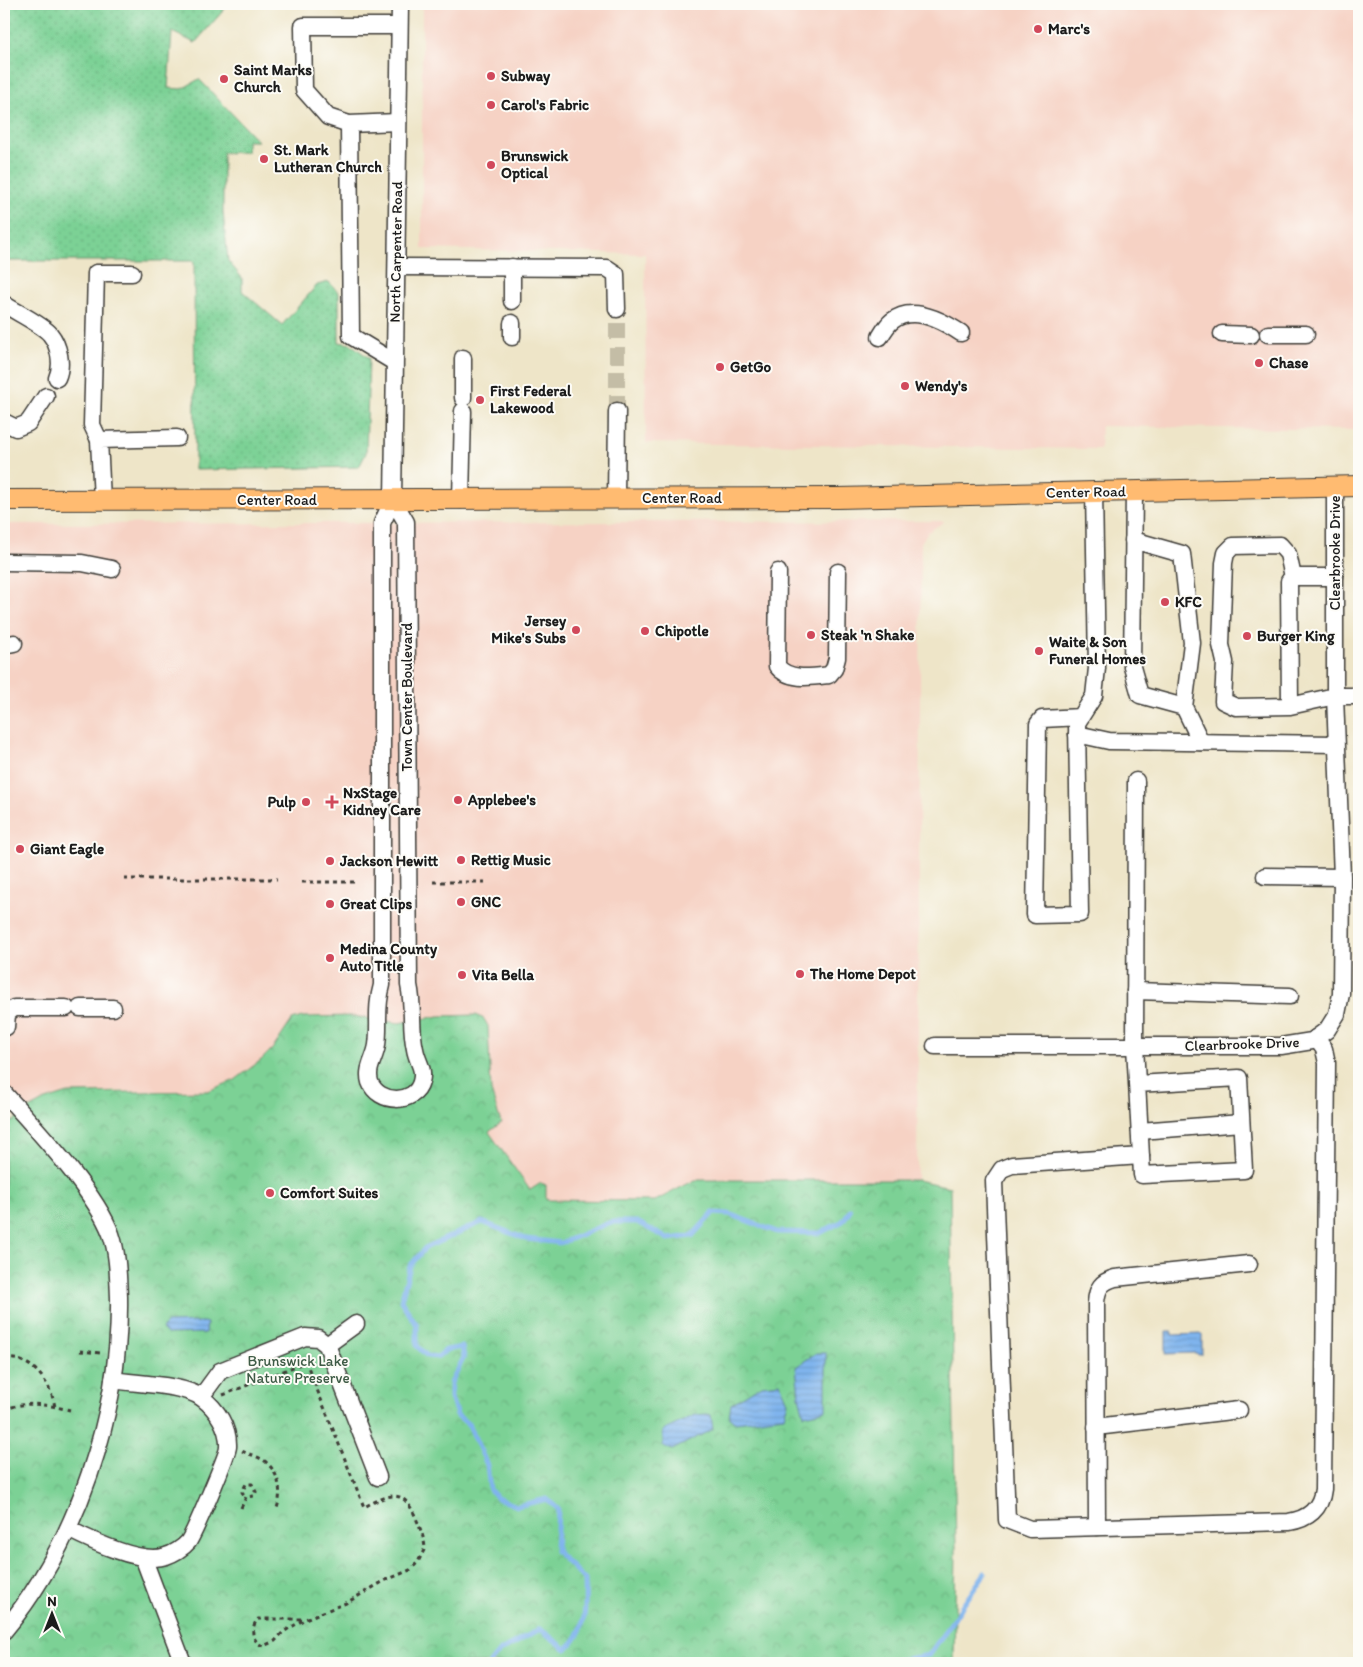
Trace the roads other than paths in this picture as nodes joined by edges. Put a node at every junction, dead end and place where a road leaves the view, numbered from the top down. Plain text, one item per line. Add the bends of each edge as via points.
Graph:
1 (400, 4) edge
2 (399, 26) junction
3 (398, 122) junction
4 (350, 124) junction
5 (397, 267) junction
6 (512, 267) junction
7 (132, 273) dead end
8 (512, 301) dead end
9 (4, 304) edge
10 (617, 309) tunnel mouth
11 (961, 333) dead end
12 (1222, 334) dead end
13 (1268, 334) dead end
14 (1306, 334) dead end
15 (1251, 335) dead end
16 (880, 337) dead end
17 (464, 358) dead end
18 (394, 362) junction
19 (58, 378) dead end
20 (46, 396) dead end
21 (617, 411) tunnel mouth
22 (4, 422) edge
23 (177, 438) dead end
24 (99, 440) junction
25 (1335, 486) junction
26 (1359, 486) edge
27 (1094, 491) junction
28 (1134, 491) junction
29 (616, 498) junction
30 (4, 500) edge
31 (102, 500) junction
32 (393, 500) junction
33 (462, 500) junction
34 (1133, 540) junction
35 (4, 562) edge
36 (112, 569) dead end
37 (778, 572) dead end
38 (838, 572) dead end
39 (1293, 577) junction
40 (1335, 578) junction
41 (1335, 696) junction
42 (1359, 696) edge
43 (1290, 706) junction
44 (1184, 707) junction
45 (1081, 717) junction
46 (1077, 734) junction
47 (1201, 742) junction
48 (1336, 744) junction
49 (1136, 781) dead end
50 (1265, 876) dead end
51 (1342, 877) junction
52 (1135, 991) junction
53 (1290, 996) dead end
54 (113, 1008) dead end
55 (6, 1026) dead end
56 (1316, 1038) junction
57 (935, 1046) dead end
58 (1135, 1046) junction
59 (1137, 1084) junction
60 (4, 1093) edge
61 (1241, 1123) junction
62 (1140, 1131) junction
63 (1141, 1156) junction
64 (1249, 1264) dead end
65 (356, 1324) dead end
66 (327, 1345) junction
67 (113, 1380) junction
68 (201, 1397) junction
69 (1239, 1410) dead end
70 (1096, 1427) junction
71 (378, 1477) dead end
72 (1096, 1527) junction
73 (68, 1529) junction
74 (143, 1557) junction
75 (4, 1631) edge
76 (183, 1663) edge

1 - 2 street, North Carpenter Road
2 - 3 street, North Carpenter Road
2 - 4 street via 303,26 304,90 328,117
3 - 4 street
3 - 5 street, North Carpenter Road
4 - 18 street via 351,336
5 - 6 street
5 - 18 street, North Carpenter Road
6 - 8 street
6 - 10 street via 607,268 616,274
7 - 24 street via 96,273 92,425
9 - 19 street via 49,333 59,353
11 - 16 street via 933,316 923,314 892,321
12 - 15 street
13 - 14 street
17 - 33 street
18 - 32 street, North Carpenter Road
20 - 22 street via 28,423 16,428
21 - 29 street
23 - 24 street
24 - 31 street
25 - 26 main road, Center Road
25 - 28 main road, Center Road
25 - 40 street, Clearbrooke Drive
27 - 28 main road, Center Road
27 - 29 main road, Center Road via 838,498
27 - 45 street via 1097,668 1094,696
28 - 34 street
29 - 33 main road, Center Road
30 - 31 main road, Center Road
31 - 32 main road, Center Road
32 - 32 street, Town Center Boulevard via 382,523 382,984 376,1005 377,1046 369,1073 370,1083 378,1093 397,1099 416,1092 423,1074 414,1048 414,1006 409,984 406,522
32 - 33 main road, Center Road
34 - 44 street via 1132,666 1140,695
34 - 44 street via 1182,554 1192,643
35 - 36 street via 82,563
37 - 38 street via 777,666 791,676 810,677 828,675 837,658
39 - 40 street
39 - 43 street via 1289,581
39 - 43 street via 1288,554 1280,545 1233,546 1226,553 1221,645 1225,662 1223,701 1236,707
40 - 41 street, Clearbrooke Drive
41 - 42 street
41 - 43 street
41 - 48 street, Clearbrooke Drive
44 - 47 street
45 - 46 street via 1077,723
45 - 46 street via 1042,719 1038,724 1035,915 1080,914
46 - 47 street via 1110,741
47 - 48 street
48 - 51 street, Clearbrooke Drive
49 - 52 street
50 - 51 street
51 - 56 street, Clearbrooke Drive via 1341,994 1337,1014 1327,1030
52 - 53 street
52 - 58 street
54 - 55 street via 14,1008 7,1014
56 - 58 street, Clearbrooke Drive via 1312,1042 1281,1046
56 - 72 street via 1324,1049 1327,1063 1322,1498 1312,1513 1297,1520
57 - 58 street, Clearbrooke Drive
58 - 59 street
59 - 61 street via 1239,1078
59 - 62 street
60 - 67 street via 88,1194 111,1233 119,1303
61 - 62 street
61 - 63 street via 1244,1170 1142,1175
62 - 63 street
63 - 72 street via 1012,1165 1002,1169 994,1181 1007,1520 1030,1529
64 - 70 street via 1104,1281 1099,1287 1096,1303
65 - 66 street
66 - 68 street via 318,1338 306,1337 220,1371
66 - 71 street
67 - 68 street via 185,1390
67 - 73 street via 93,1462
68 - 74 street via 222,1420 228,1448 189,1541 165,1556
69 - 70 street
70 - 72 street
73 - 74 street
73 - 75 street via 29,1597
74 - 76 street

